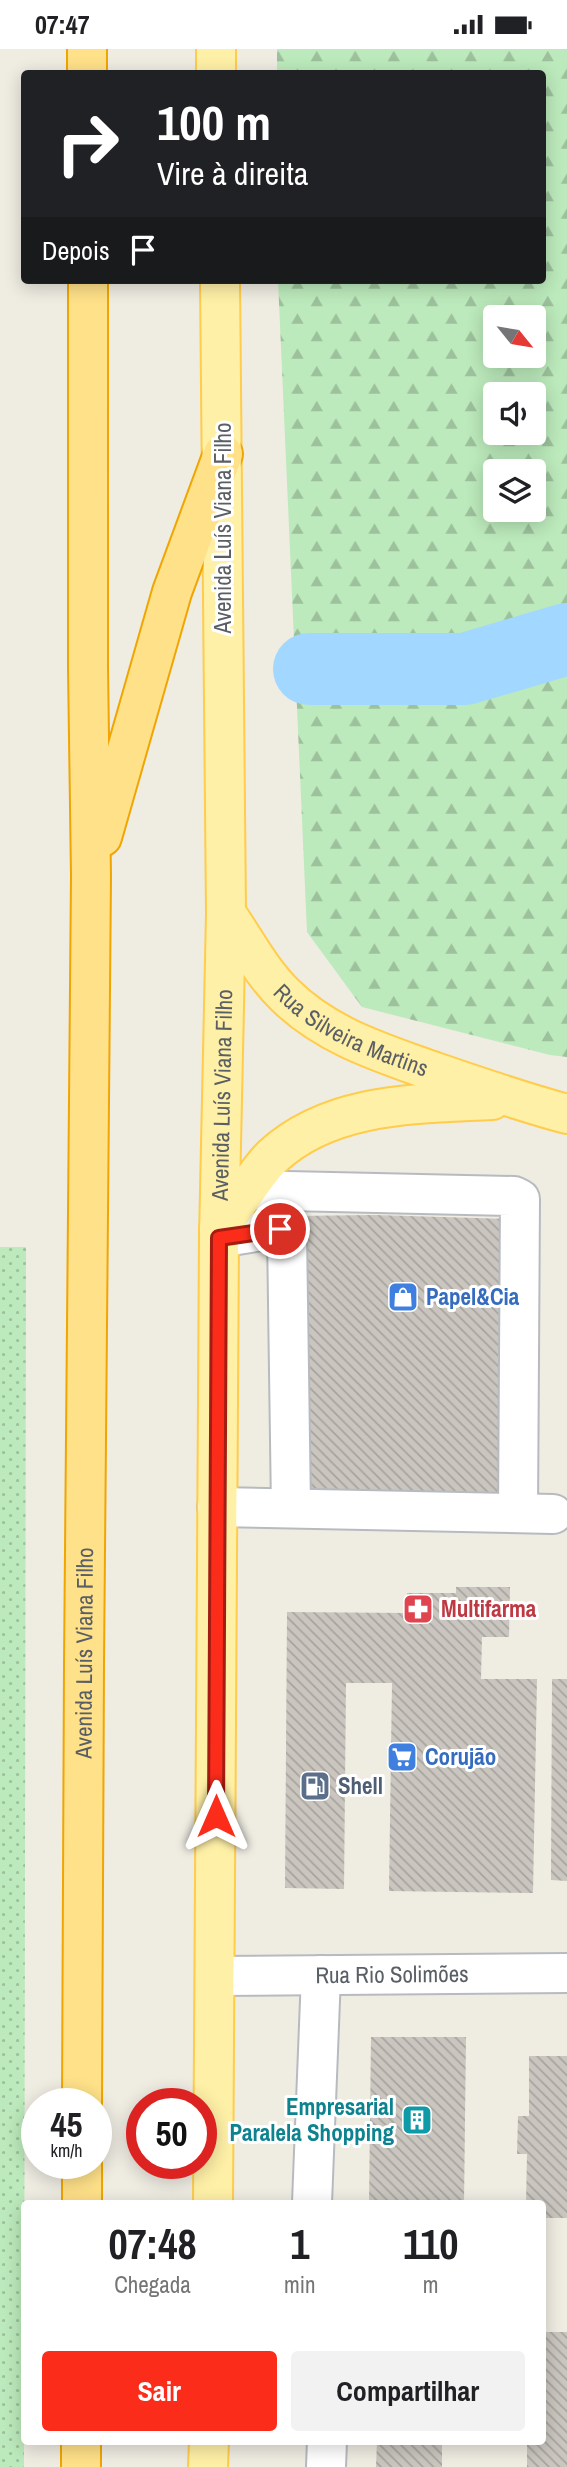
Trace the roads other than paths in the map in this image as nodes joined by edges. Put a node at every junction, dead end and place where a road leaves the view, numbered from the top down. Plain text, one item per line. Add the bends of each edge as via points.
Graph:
1 (87, 49) edge
2 (216, 49) edge
3 (87, 70) edge
4 (216, 70) edge
5 (88, 284) edge
6 (220, 284) edge
7 (223, 454) junction
8 (91, 876) junction
9 (226, 913) junction
10 (512, 1099) junction
11 (567, 1114) edge
12 (248, 1190) junction
13 (219, 1234) junction
14 (217, 1507) junction
15 (291, 1508) junction
16 (567, 1973) edge
17 (321, 1975) junction
18 (215, 1976) junction
19 (82, 2088) edge
20 (82, 2179) edge
21 (82, 2200) edge
22 (213, 2200) edge
23 (312, 2200) edge
24 (81, 2445) edge
25 (209, 2445) edge
26 (327, 2445) edge
27 (81, 2467) edge
28 (208, 2467) edge
29 (326, 2467) edge

1 - 3 highway
2 - 4 main road
5 - 8 highway, Avenida Luís Viana Filho
6 - 7 main road, Avenida Luís Viana Filho
7 - 8 highway via 172,592
7 - 9 main road, Avenida Luís Viana Filho
8 - 19 highway, Avenida Luís Viana Filho
9 - 10 main road, Rua Silveira Martins via 269,976 314,1019 348,1039
9 - 13 main road, Avenida Luís Viana Filho
10 - 11 main road, Rua Silveira Martins
10 - 12 main road, Rua Silveira Martins via 404,1105 341,1117 303,1134 272,1157
12 - 13 main road, Rua Silveira Martins
12 - 15 street via 520,1199 535,1513
13 - 14 main road, Avenida Luís Viana Filho
13 - 15 street via 280,1229 287,1233
14 - 15 street
14 - 18 main road, Avenida Luís Viana Filho
16 - 17 street, Rua Rio Solimões
17 - 18 street, Rua Rio Solimões
17 - 23 street
18 - 22 main road, Avenida Luís Viana Filho
20 - 21 highway
24 - 27 highway
25 - 28 main road
26 - 29 street

